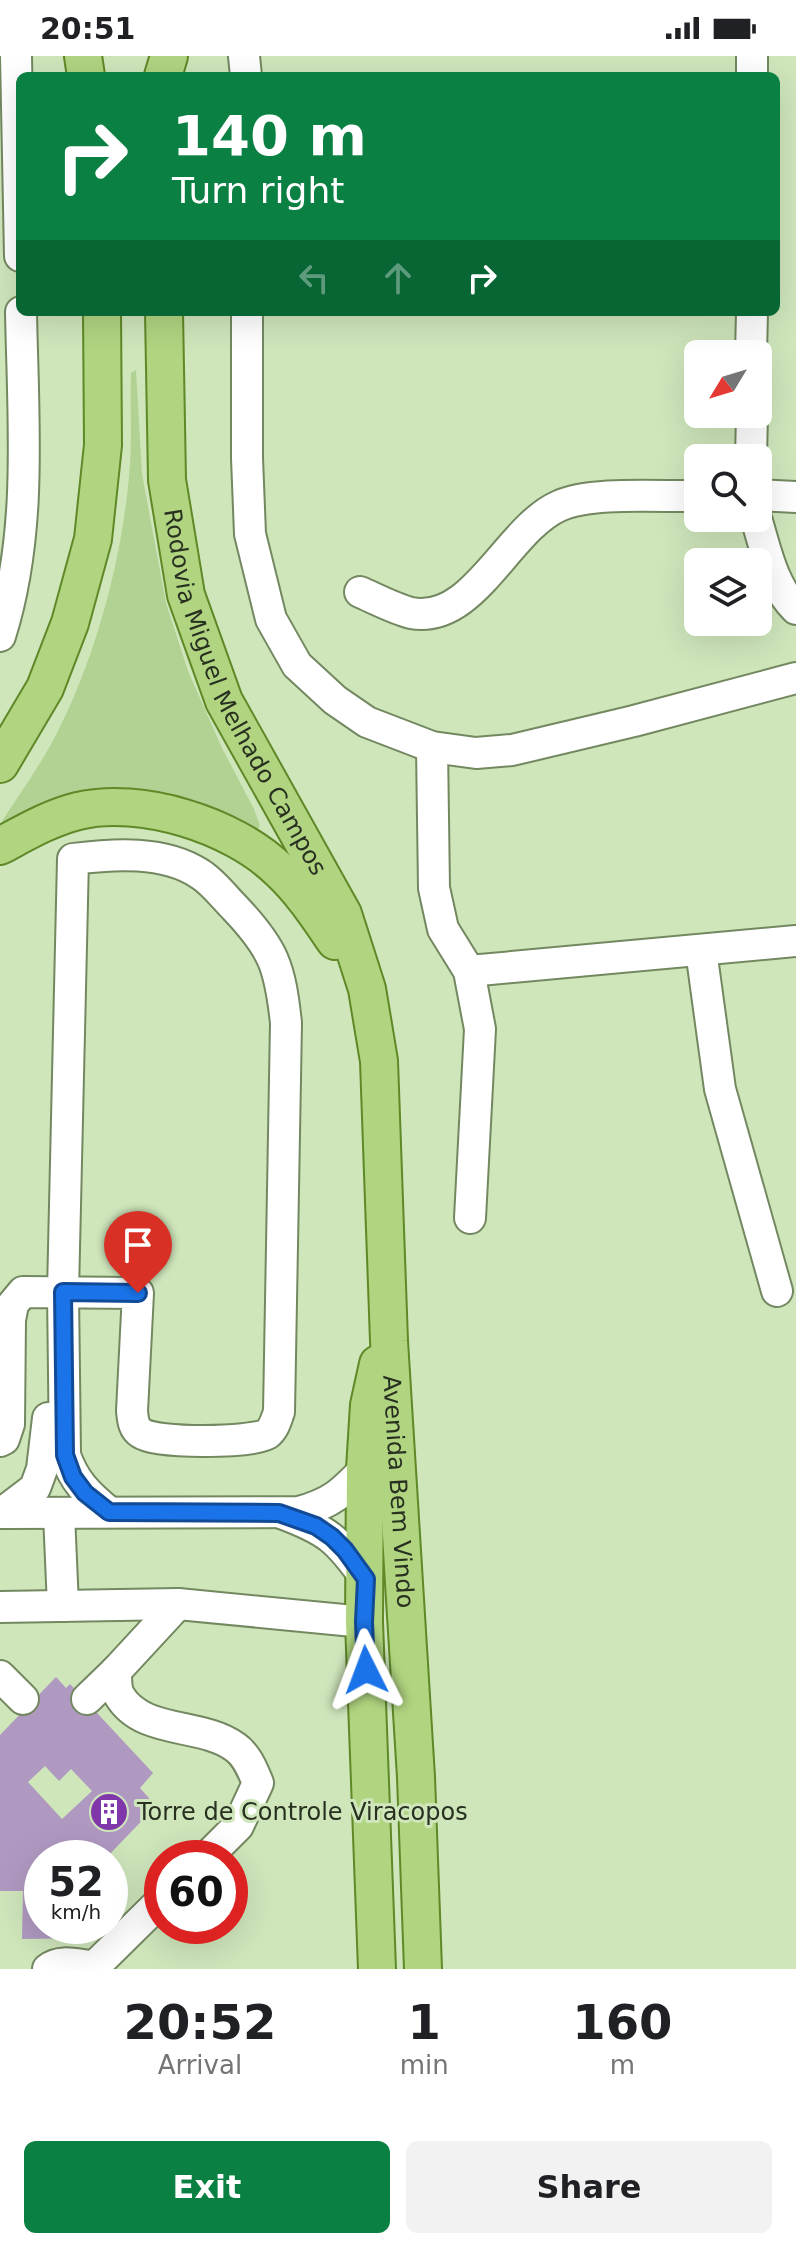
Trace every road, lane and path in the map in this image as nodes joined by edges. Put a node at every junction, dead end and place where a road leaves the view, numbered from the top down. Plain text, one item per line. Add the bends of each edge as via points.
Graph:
1 (21, 316) edge
2 (102, 316) edge
3 (164, 316) edge
4 (247, 316) edge
5 (752, 316) edge
6 (751, 340) edge
7 (684, 496) edge
8 (772, 496) edge
9 (796, 497) edge
10 (760, 532) edge
11 (360, 592) dead end
12 (796, 609) edge
13 (0, 636) edge
14 (796, 678) edge
15 (432, 747) junction
16 (0, 764) edge
17 (0, 846) edge
18 (796, 941) edge
19 (701, 950) junction
20 (469, 971) junction
21 (367, 989) junction
22 (379, 1061) joint
23 (470, 1218) dead end
24 (777, 1291) dead end
25 (54, 1292) junction
26 (389, 1341) junction
27 (0, 1441) edge
28 (365, 1469) junction
29 (109, 1512) junction
30 (1, 1513) edge
31 (279, 1513) junction
32 (59, 1514) junction
33 (366, 1579) junction
34 (178, 1604) junction
35 (63, 1606) junction
36 (0, 1607) edge
37 (364, 1622) junction
38 (116, 1671) junction
39 (0, 1676) edge
40 (23, 1699) dead end
41 (87, 1699) dead end
42 (224, 1840) edge
43 (144, 1917) edge
44 (92, 1968) edge
45 (48, 1969) edge
46 (377, 1969) edge
47 (423, 1969) edge

1 - 13 street via 24,470 17,561
2 - 16 main road via 103,445 93,539 45,688
3 - 21 main road, Rodovia Miguel Melhado Campos via 167,480 186,595 224,701 343,914
4 - 15 street via 250,534 271,619 297,665 335,700 367,722
5 - 6 street
7 - 11 street via 582,498 557,506 521,534 457,604 437,613 412,613
8 - 9 street
10 - 12 street via 775,580
14 - 15 street via 512,750 476,753
15 - 20 street via 434,888 443,929
17 - 21 main road via 81,810 159,811 227,833 277,868 312,906
18 - 19 street
19 - 20 street
19 - 24 street via 720,1089
20 - 23 street via 480,1029
21 - 22 main road, Rodovia Miguel Melhado Campos
22 - 26 main road, Avenida Bem Vindo
25 - 25 street via 138,1293 132,1411 141,1433 154,1438 248,1439 274,1427 279,1412 286,1023 282,987 273,955 259,934 201,874 183,865 133,856 73,859
25 - 27 street via 23,1292 13,1304 9,1424
25 - 29 street via 65,1455 79,1485
25 - 30 street via 42,1469 35,1488
26 - 28 main road via 375,1372
26 - 47 main road, Avenida Bem Vindo
28 - 31 street via 324,1505
28 - 33 main road
29 - 31 street
29 - 32 street
30 - 32 street
31 - 33 street via 332,1537
32 - 35 street
33 - 37 main road
34 - 35 street
34 - 37 street
34 - 38 street
35 - 36 street
37 - 46 main road
38 - 41 street
38 - 42 street via 118,1693 134,1714 215,1736 237,1748 251,1767 258,1783 238,1826
39 - 40 street
43 - 44 street
44 - 45 street via 64,1963

